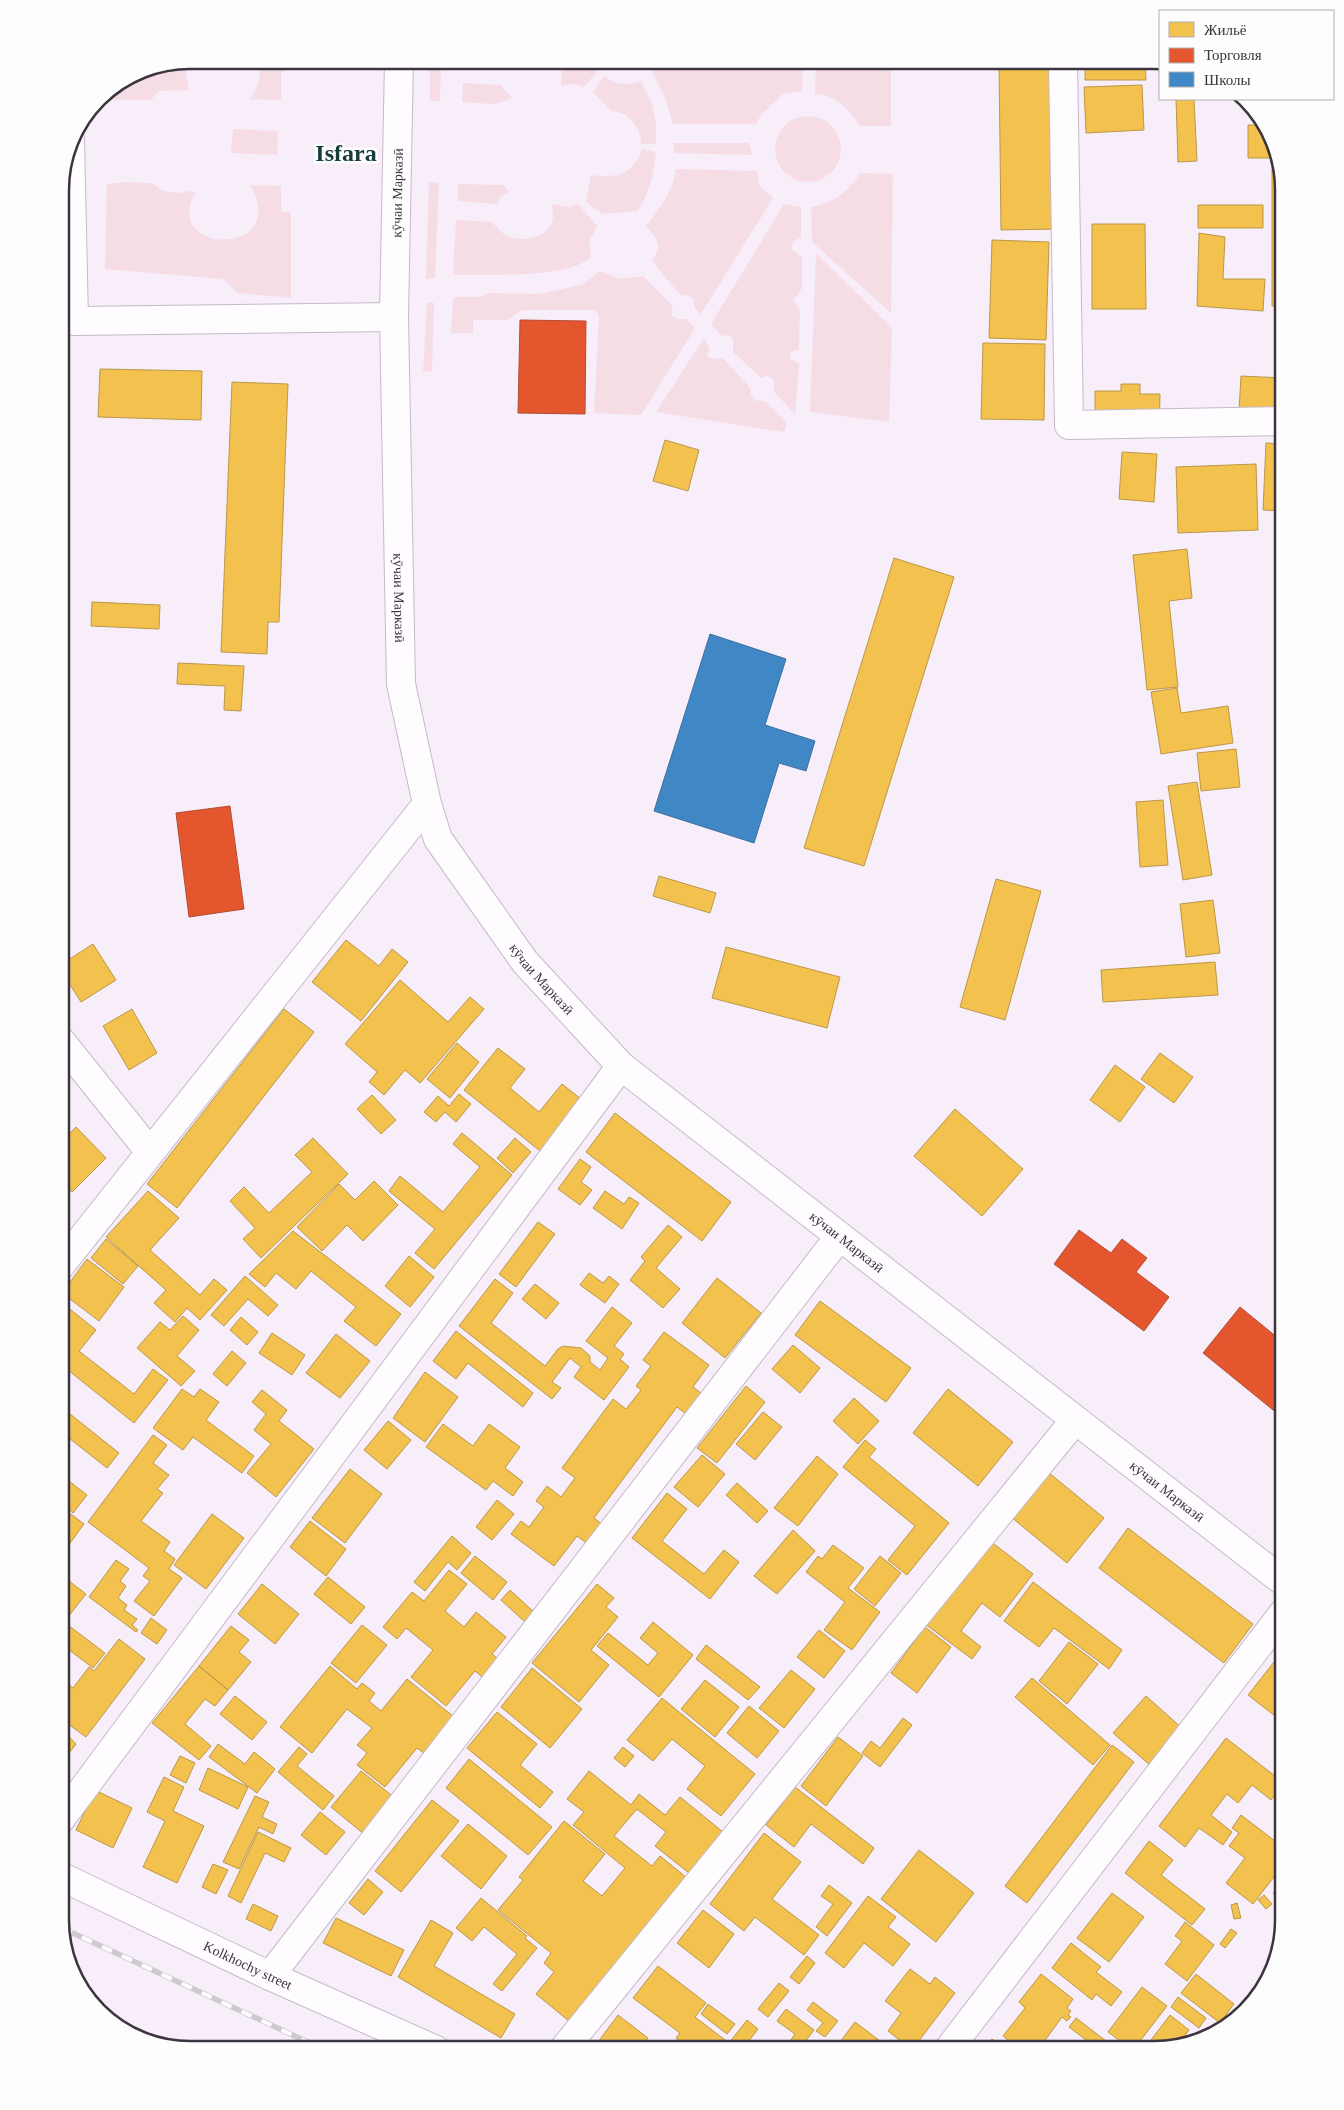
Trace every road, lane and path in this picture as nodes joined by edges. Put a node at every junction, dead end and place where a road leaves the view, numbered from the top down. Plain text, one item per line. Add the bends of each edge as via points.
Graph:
1 (399, 69) edge
2 (1063, 69) edge
3 (69, 179) edge
4 (69, 200) edge
5 (394, 317) junction
6 (69, 322) edge
7 (1275, 421) edge
8 (427, 804) junction
9 (69, 1052) edge
10 (621, 1066) junction
11 (150, 1152) junction
12 (839, 1237) junction
13 (69, 1255) edge
14 (1075, 1420) junction
15 (1275, 1575) edge
16 (1275, 1624) edge
17 (69, 1808) edge
18 (69, 1880) edge
19 (270, 1976) junction
20 (416, 2041) edge
21 (570, 2041) edge
22 (955, 2041) edge

1 - 5 street, кӯчаи Марказӣ
2 - 7 street via 1070,425
3 - 4 street
5 - 6 street
5 - 8 street, кӯчаи Марказӣ via 401,684
8 - 10 street, кӯчаи Марказӣ via 438,839 525,962
8 - 11 street
9 - 11 street
10 - 12 street, кӯчаи Марказӣ
10 - 17 street
11 - 13 street
12 - 14 street, кӯчаи Марказӣ
12 - 19 street
14 - 15 street, кӯчаи Марказӣ
14 - 21 street
16 - 22 street
18 - 19 street, Kolkhochy street
19 - 20 street, Kolkhochy street

